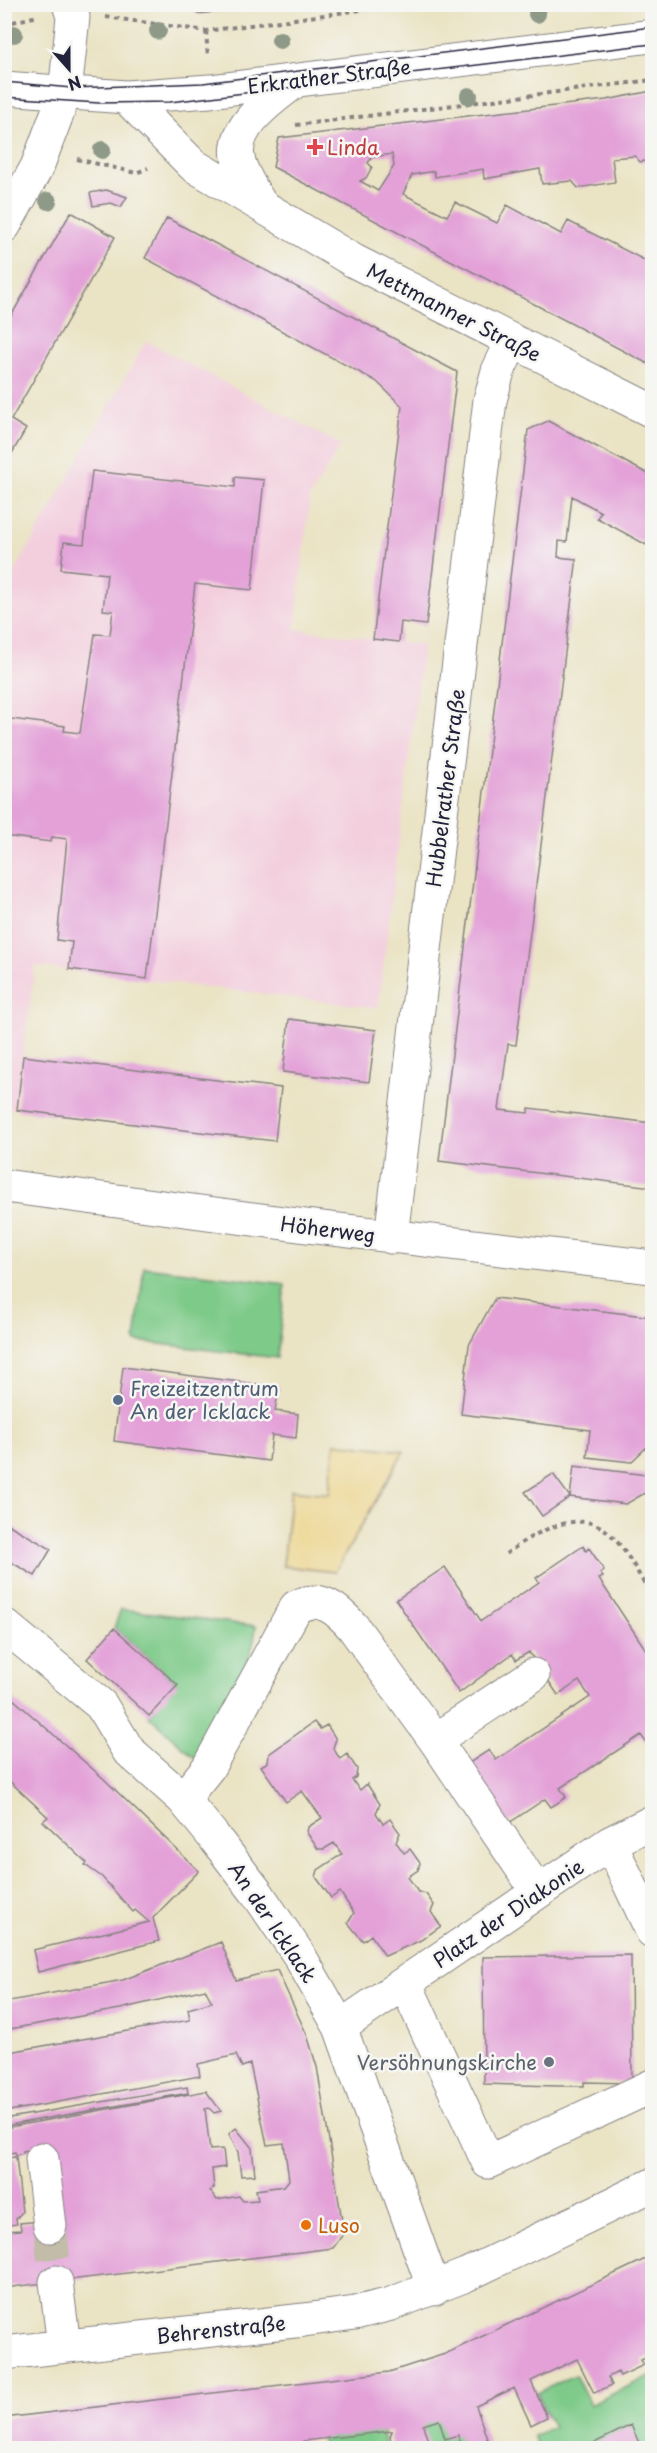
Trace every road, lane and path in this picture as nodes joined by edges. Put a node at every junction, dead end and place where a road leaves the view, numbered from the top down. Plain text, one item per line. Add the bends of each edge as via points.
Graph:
1 (69, 4) edge
2 (405, 4) edge
3 (545, 4) edge
4 (581, 4) edge
5 (38, 16) dead end
6 (110, 17) dead end
7 (4, 24) edge
8 (206, 31) junction
9 (652, 36) edge
10 (208, 58) dead end
11 (652, 80) edge
12 (294, 82) junction
13 (4, 88) edge
14 (65, 93) junction
15 (126, 97) junction
16 (293, 125) dead end
17 (75, 158) dead end
18 (150, 167) dead end
19 (261, 205) junction
20 (4, 226) edge
21 (512, 342) junction
22 (652, 411) edge
23 (4, 1186) edge
24 (391, 1237) junction
25 (652, 1267) edge
26 (506, 1554) dead end
27 (652, 1597) edge
28 (4, 1625) edge
29 (533, 1676) dead end
30 (435, 1740) junction
31 (183, 1799) junction
32 (652, 1822) edge
33 (610, 1843) junction
34 (538, 1892) junction
35 (652, 1931) edge
36 (405, 1983) junction
37 (340, 2027) junction
38 (652, 2086) edge
39 (42, 2159) dead end
40 (652, 2185) edge
41 (50, 2226) tunnel mouth
42 (56, 2282) tunnel mouth
43 (435, 2289) junction
44 (64, 2346) junction
45 (4, 2353) edge

1 - 14 street via 73,17
2 - 8 path
3 - 4 path via 551,8
5 - 7 path
6 - 8 path
8 - 10 path
9 - 12 street, Erkrather Straße
11 - 16 path
12 - 15 street, Erkrather Straße
12 - 19 street via 251,118 237,149 243,171
13 - 14 street, Erkrather Straße
14 - 15 street, Erkrather Straße
14 - 20 street via 37,167
15 - 19 street, Mettmanner Straße via 193,165
17 - 18 path via 136,173
19 - 21 street, Mettmanner Straße via 354,261
21 - 22 street, Mettmanner Straße
21 - 24 street, Hubbelrather Straße via 490,400
23 - 24 street, Höherweg
24 - 25 street, Höherweg
26 - 27 path via 525,1539 551,1527 581,1521 598,1525 611,1534
28 - 31 street, An der Icklack via 101,1706 128,1750
29 - 30 street
30 - 31 street via 339,1612 317,1602 304,1603 296,1607 208,1768
30 - 34 street
31 - 37 street, An der Icklack via 257,1893 299,1955
32 - 33 street, Platz der Diakonie
33 - 34 street, Platz der Diakonie
33 - 35 street
34 - 36 street, Platz der Diakonie
36 - 37 street, Platz der Diakonie
36 - 38 street via 488,2162
37 - 43 street, An der Icklack
39 - 41 street
40 - 43 street, Behrenstraße
42 - 44 street
43 - 44 street, Behrenstraße via 355,2313
44 - 45 street, Behrenstraße

